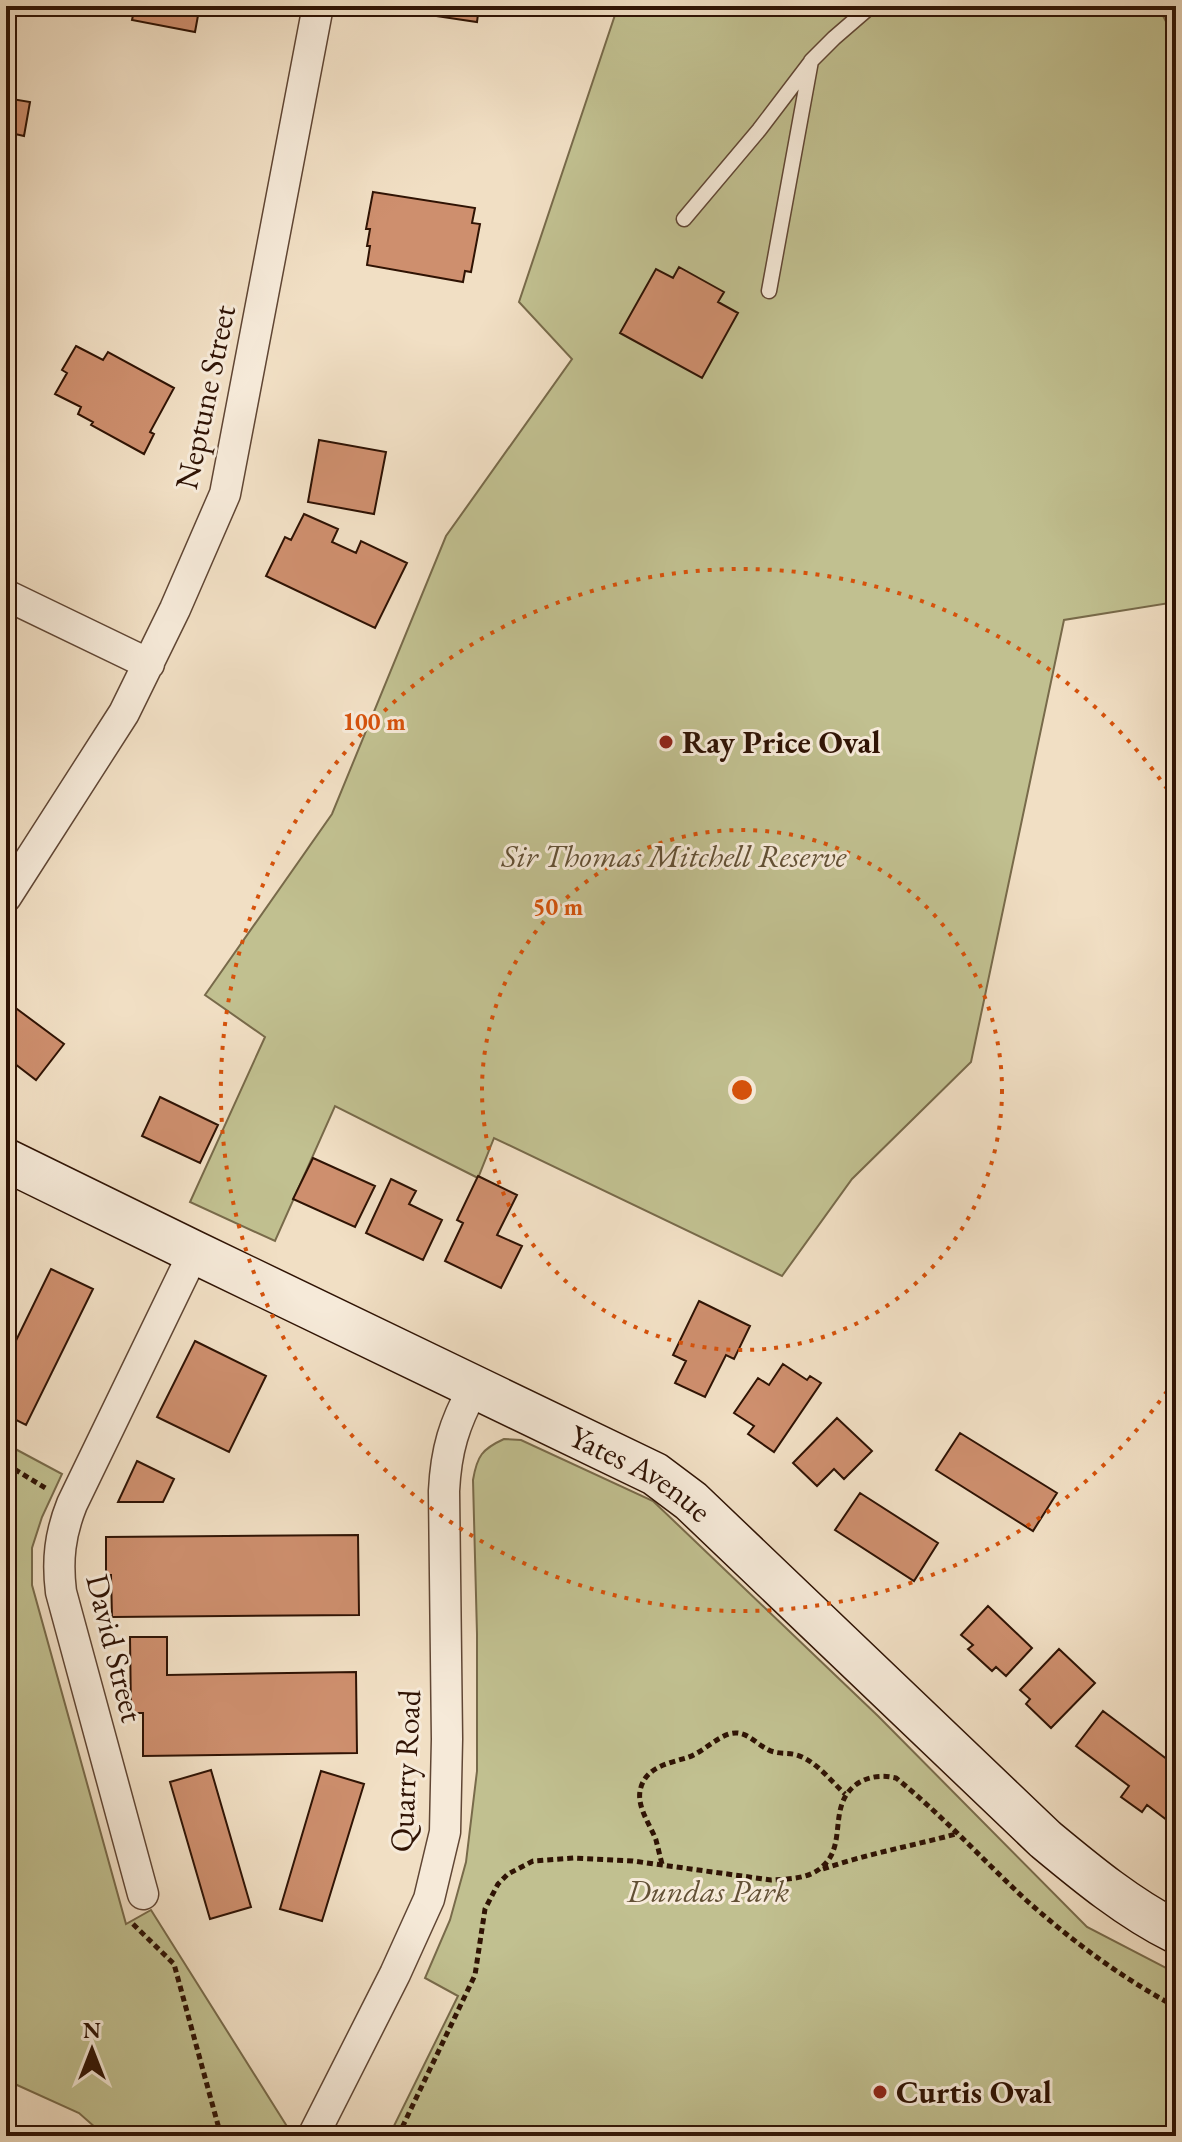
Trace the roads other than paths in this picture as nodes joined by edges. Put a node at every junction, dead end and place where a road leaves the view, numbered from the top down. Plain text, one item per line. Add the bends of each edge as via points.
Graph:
1 (318, 6) edge
2 (871, 6) edge
3 (811, 61) junction
4 (684, 219) dead end
5 (769, 291) dead end
6 (6, 595) edge
7 (149, 664) junction
8 (6, 897) edge
9 (6, 1160) edge
10 (194, 1252) junction
11 (474, 1387) junction
12 (143, 1894) dead end
13 (1176, 1932) edge
14 (313, 2136) edge

1 - 7 street, Neptune Street via 225,494
2 - 3 lane
3 - 4 lane
3 - 5 lane
6 - 7 street
7 - 8 street, Neptune Street via 124,713
9 - 10 street, Yates Avenue
10 - 11 street, Yates Avenue
10 - 12 street, David Street via 60,1540 61,1592
11 - 13 street, Yates Avenue via 655,1474 691,1501 1045,1839 1098,1883
11 - 14 street, Quarry Road via 451,1437 444,1491 445,1832 429,1899

